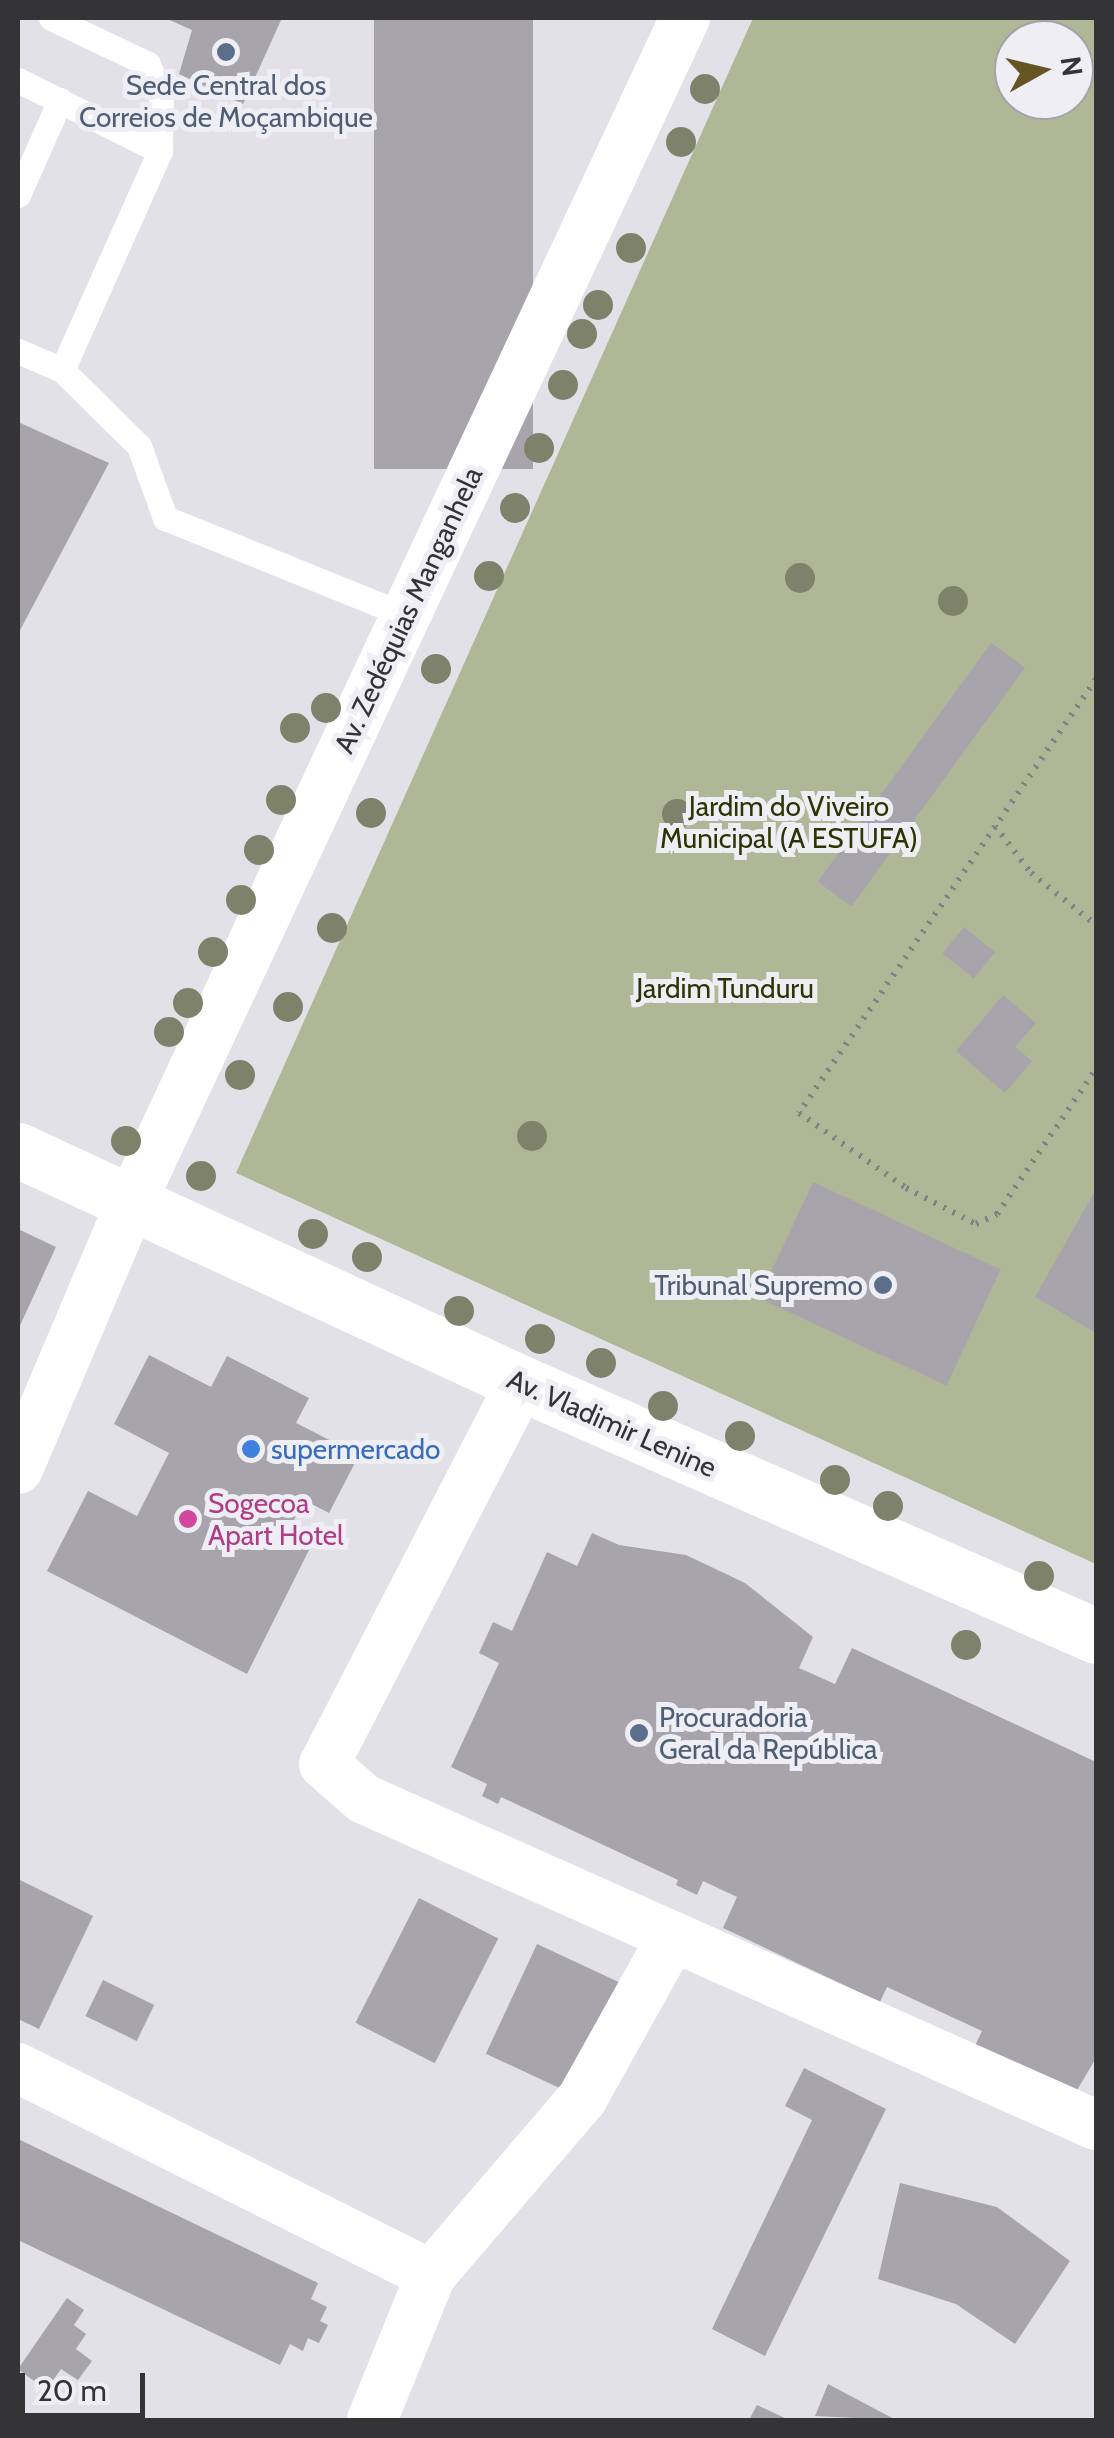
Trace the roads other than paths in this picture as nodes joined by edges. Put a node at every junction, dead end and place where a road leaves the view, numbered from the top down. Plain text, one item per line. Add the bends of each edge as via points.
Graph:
1 (52, 18) edge
2 (685, 18) edge
3 (18, 80) edge
4 (60, 100) junction
5 (160, 151) junction
6 (18, 195) edge
7 (18, 351) edge
8 (62, 370) junction
9 (406, 615) junction
10 (18, 1150) edge
11 (131, 1203) junction
12 (521, 1383) junction
13 (18, 1469) edge
14 (1096, 1636) edge
15 (672, 1937) junction
16 (18, 2068) edge
17 (1096, 2125) edge
18 (432, 2275) junction
19 (372, 2420) edge

1 - 5 lane via 148,64 161,96
2 - 9 street, Av. Zedéquias Manganhela
3 - 4 lane
4 - 5 lane
4 - 6 lane
5 - 8 lane
7 - 8 lane
8 - 9 lane via 139,446 165,518
9 - 11 street, Av. Zedéquias Manganhela
10 - 11 main road, Av. Vladimir Lenine
11 - 12 main road, Av. Vladimir Lenine
11 - 13 street, Av. Zedéquias Manganhela
12 - 14 main road, Av. Vladimir Lenine
12 - 15 street via 324,1764 364,1800
15 - 17 street
15 - 18 street via 582,2099
16 - 18 street
18 - 19 street

